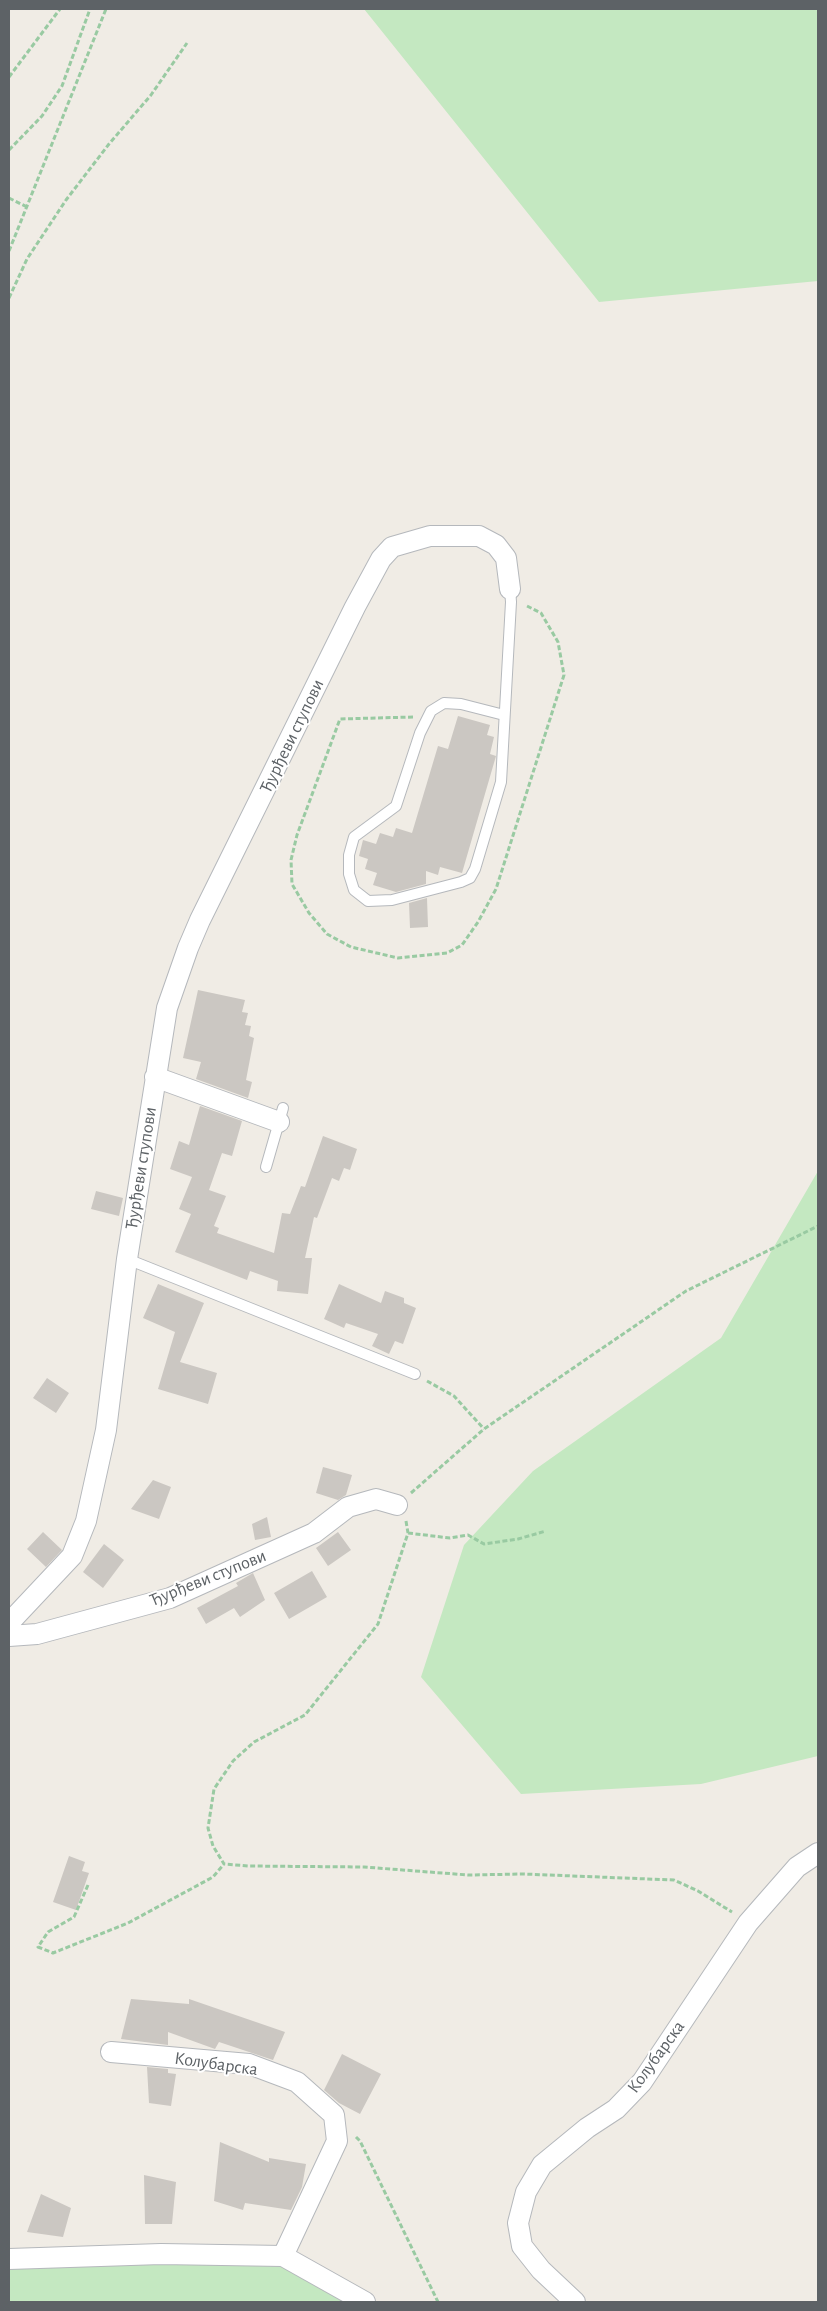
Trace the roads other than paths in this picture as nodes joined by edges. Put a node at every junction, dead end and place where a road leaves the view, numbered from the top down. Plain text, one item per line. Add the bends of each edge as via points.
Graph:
1 (511, 596) joint
2 (504, 715) junction
3 (155, 1078) junction
4 (281, 1115) joint
5 (266, 1167) dead end
6 (127, 1258) junction
7 (415, 1374) road end
8 (398, 1505) road end
9 (9, 1624) edge
10 (9, 1636) edge
11 (818, 1853) edge
12 (111, 2052) dead end
13 (283, 2256) junction
14 (9, 2258) edge
15 (365, 2302) edge
16 (574, 2302) edge

1 - 2 lane
1 - 3 street, Ђурђеви ступови via 506,558 496,545 479,536 430,536 392,547 381,559 188,948 167,1008
2 - 2 lane via 501,782 470,878 392,900 368,901 354,890 349,874 349,855 354,837 396,806 431,710 444,703 461,704
3 - 4 street
3 - 6 street, Ђурђеви ступови
4 - 5 lane
6 - 7 lane
6 - 9 street, Ђурђеви ступови via 106,1430 86,1521 72,1556
8 - 10 street, Ђурђеви ступови via 376,1499 348,1507 314,1533 170,1598 37,1634
11 - 16 street, Колубарска via 797,1867 748,1922 642,2082 616,2109 542,2165 526,2192 518,2223 522,2246
12 - 13 street, Колубарска via 249,2064 297,2082 334,2115 337,2141
13 - 14 street via 161,2254
13 - 15 street

